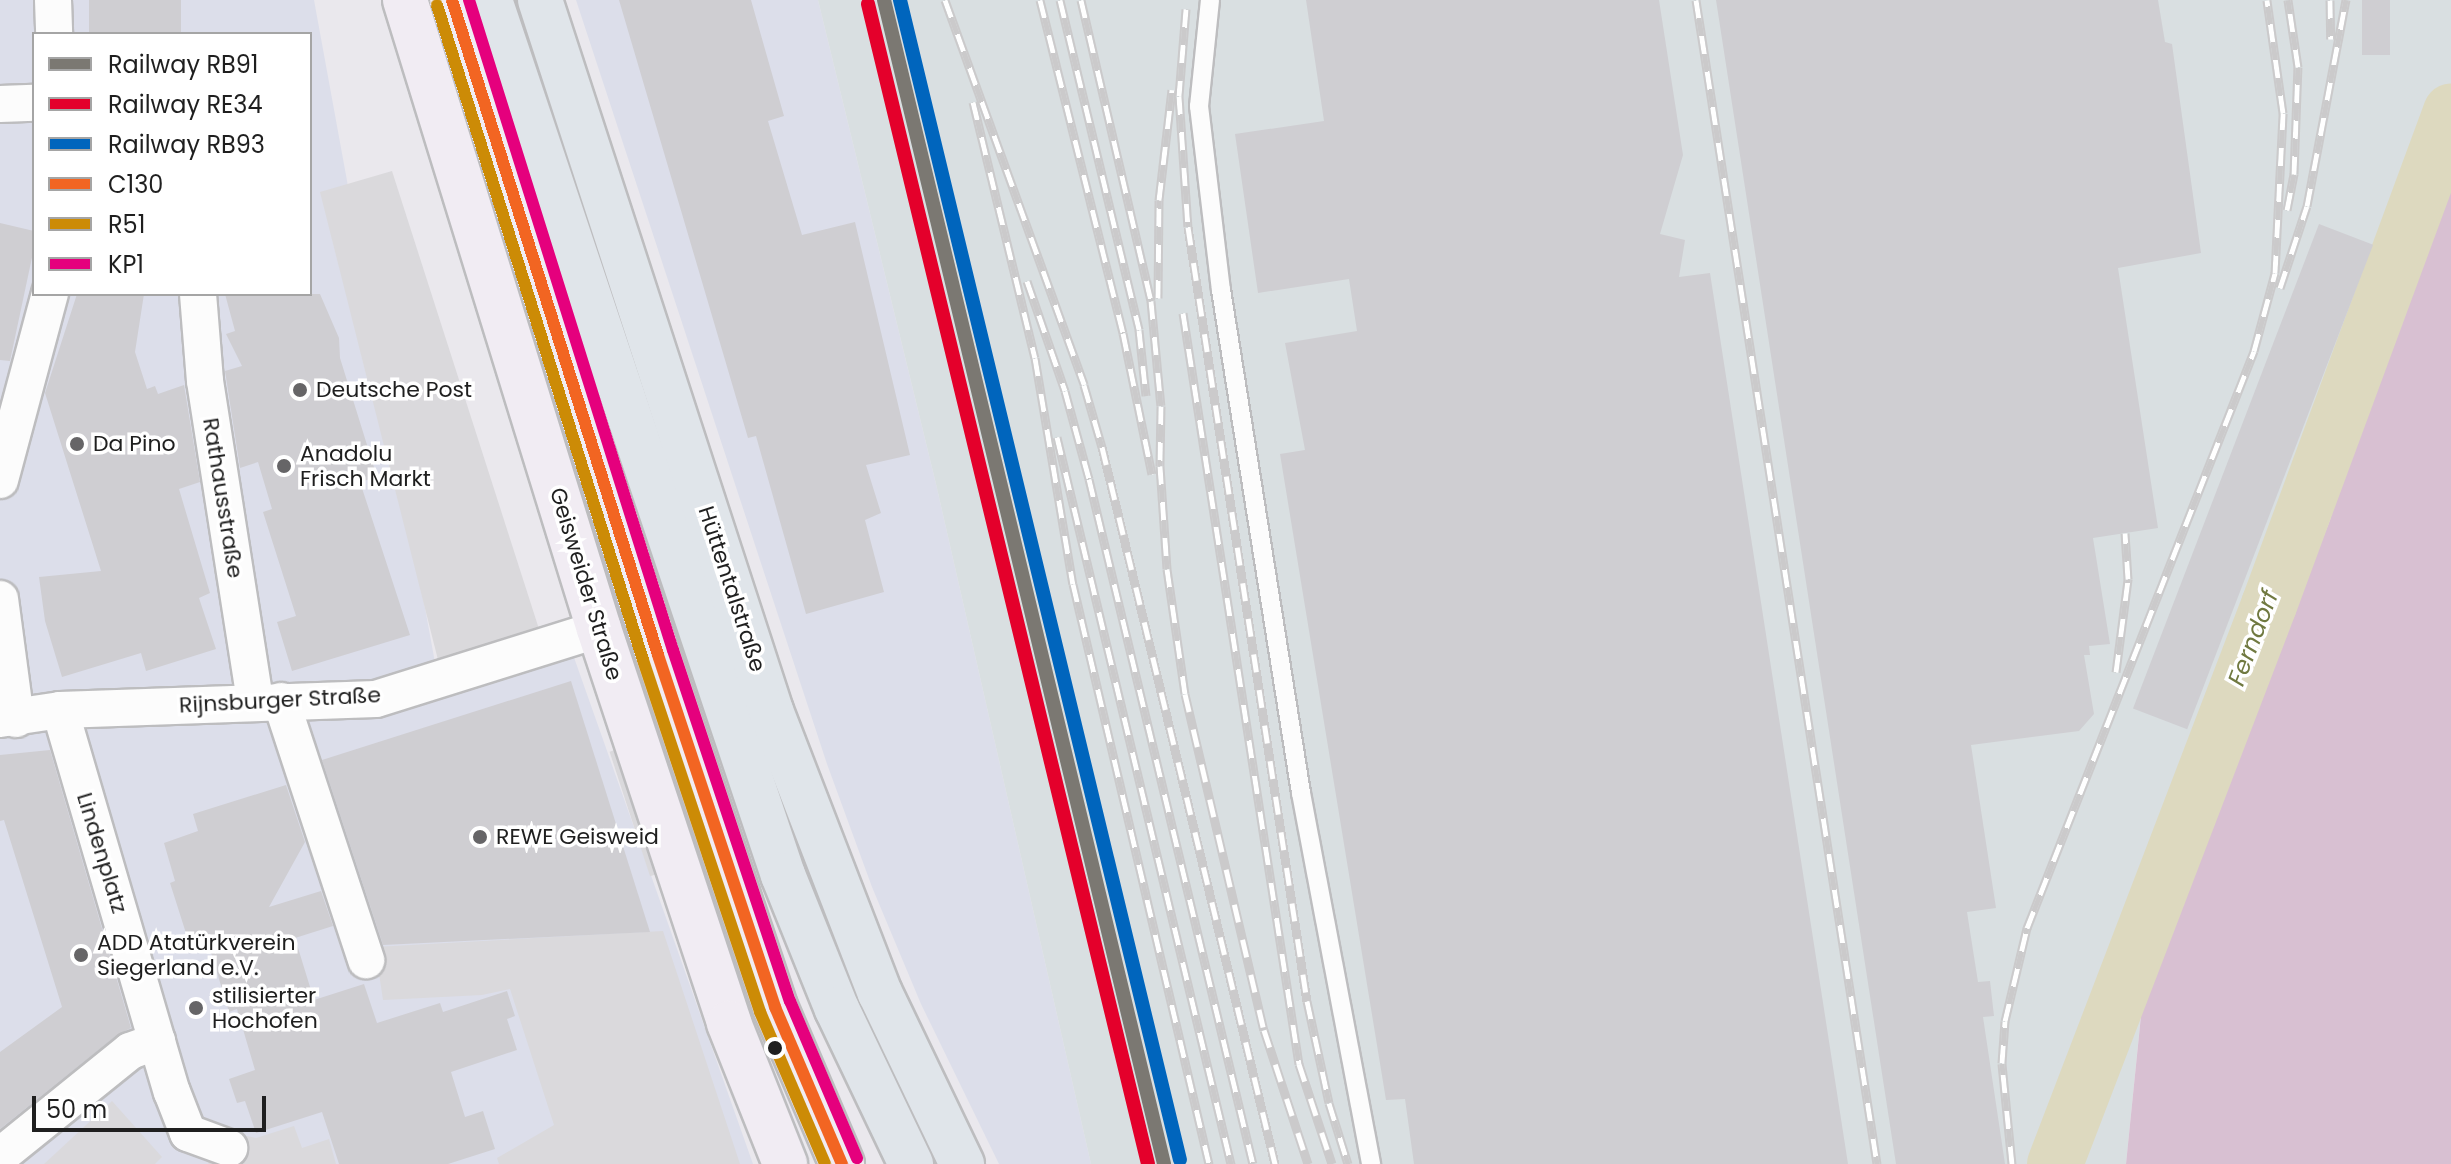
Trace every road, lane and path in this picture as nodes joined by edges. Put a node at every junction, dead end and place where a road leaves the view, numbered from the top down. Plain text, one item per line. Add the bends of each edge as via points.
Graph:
1 (53, 0) edge
2 (405, 0) edge
3 (452, 0) edge
4 (490, 0) edge
5 (540, 0) edge
6 (1210, 0) edge
7 (54, 32) edge
8 (32, 103) edge
9 (0, 104) edge
10 (49, 296) edge
11 (198, 296) edge
12 (0, 480) edge
13 (0, 599) edge
14 (599, 629) junction
15 (268, 701) junction
16 (60, 710) junction
17 (8, 719) edge
18 (366, 960) dead end
19 (157, 1041) junction
20 (229, 1148) dead end
21 (837, 1155) edge
22 (0, 1156) edge
23 (785, 1163) edge
24 (911, 1164) edge
25 (962, 1164) edge
26 (1371, 1164) edge

1 - 7 street
2 - 14 main road, Geisweider Straße
3 - 21 main road, Geisweider Straße via 662,670 775,1007
4 - 24 highway, Hüttentalstraße via 783,875 837,1009
5 - 25 highway, Hüttentalstraße via 771,711 880,993
6 - 26 lane via 1199,106 1221,290 1304,808
8 - 9 street
10 - 12 street
11 - 15 street, Rathausstraße via 205,381
13 - 17 street
14 - 15 street, Rijnsburger Straße via 376,699
14 - 23 main road, Geisweider Straße via 724,1009
15 - 16 street, Rijnsburger Straße
15 - 18 street, Rathausstraße
16 - 17 street, Rijnsburger Straße
16 - 19 street, Lindenplatz
19 - 20 street, Lindenplatz via 188,1133
19 - 22 street via 130,1051
21 - 23 main road, Geisweider Straße

